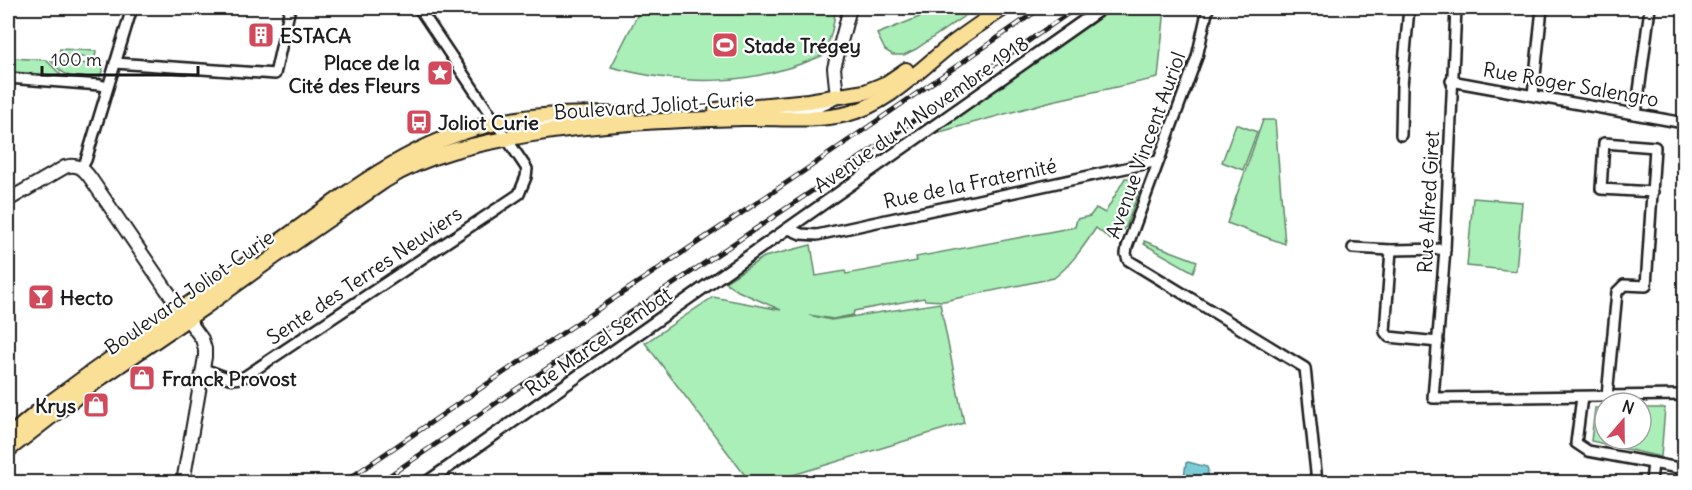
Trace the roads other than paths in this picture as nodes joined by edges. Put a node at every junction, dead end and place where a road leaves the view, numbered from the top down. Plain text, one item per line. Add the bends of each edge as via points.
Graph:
1 (132, 8) edge
2 (290, 8) edge
3 (419, 8) edge
4 (850, 8) edge
5 (989, 8) edge
6 (1004, 8) edge
7 (1102, 8) edge
8 (1208, 8) edge
9 (1409, 8) edge
10 (1456, 8) edge
11 (1542, 8) edge
12 (1650, 8) edge
13 (115, 63) junction
14 (8, 78) edge
15 (1451, 81) junction
16 (107, 87) junction
17 (1533, 95) junction
18 (837, 96) junction
19 (1636, 114) junction
20 (579, 115) junction
21 (747, 118) junction
22 (496, 123) junction
23 (1684, 123) edge
24 (1401, 135) dead end
25 (506, 138) junction
26 (1158, 161) junction
27 (81, 167) junction
28 (1653, 192) junction
29 (8, 200) edge
30 (789, 229) junction
31 (1353, 248) dead end
32 (1445, 249) junction
33 (1391, 250) junction
34 (184, 314) junction
35 (1438, 342) junction
36 (203, 369) junction
37 (1607, 391) edge
38 (1653, 395) edge
39 (1684, 395) edge
40 (1582, 397) junction
41 (1593, 397) edge
42 (8, 437) edge
43 (8, 450) edge
44 (1653, 463) junction
45 (1684, 469) edge
46 (183, 483) edge
47 (427, 483) edge
48 (1317, 483) edge
49 (1651, 483) edge

1 - 13 street
2 - 13 street via 275,74
3 - 22 street
4 - 18 main road via 834,68
5 - 18 main road, Boulevard Joliot-Curie via 887,83 865,92
6 - 21 main road, Boulevard Joliot-Curie via 952,43 893,91 859,110 823,117
7 - 30 street, Avenue du 11 Novembre 1918
8 - 26 street, Avenue Vincent Auriol via 1197,57
9 - 24 street
10 - 15 street, Rue Alfred Giret
11 - 17 street
12 - 19 street
13 - 16 street
14 - 16 street
15 - 17 street, Rue Roger Salengro
15 - 32 street, Rue Alfred Giret
16 - 27 street
17 - 19 street, Rue Roger Salengro
18 - 20 main road, Boulevard Joliot-Curie via 749,108
18 - 21 main road via 808,108
19 - 23 street, Rue Roger Salengro
20 - 22 main road, Boulevard Joliot-Curie
20 - 25 street via 521,129
21 - 25 main road, Boulevard Joliot-Curie via 602,124
22 - 25 street
22 - 34 main road, Boulevard Joliot-Curie via 428,145 391,164
25 - 34 main road, Boulevard Joliot-Curie via 437,155 401,170
25 - 36 street, Sente des Terres Neuviers via 527,169 519,194 239,380
26 - 30 street, Rue de la Fraternité via 817,235
26 - 48 street, Avenue Vincent Auriol via 1127,247 1128,260 1305,368
27 - 29 main road via 65,166
27 - 34 main road
28 - 28 street via 1655,147 1604,143 1601,189
28 - 37 street via 1646,286 1624,285 1617,292
30 - 47 street, Rue Marcel Sembat
31 - 33 street
32 - 33 street
32 - 35 street, Rue Alfred Giret
33 - 35 street via 1385,332 1389,338
34 - 36 main road via 204,342
34 - 42 main road, Boulevard Joliot-Curie via 40,410
34 - 43 main road, Boulevard Joliot-Curie
35 - 40 street, Rue Alfred Giret via 1433,398
36 - 46 main road
38 - 39 street
40 - 41 street
40 - 44 street via 1576,443 1588,451
44 - 45 street
44 - 49 street

